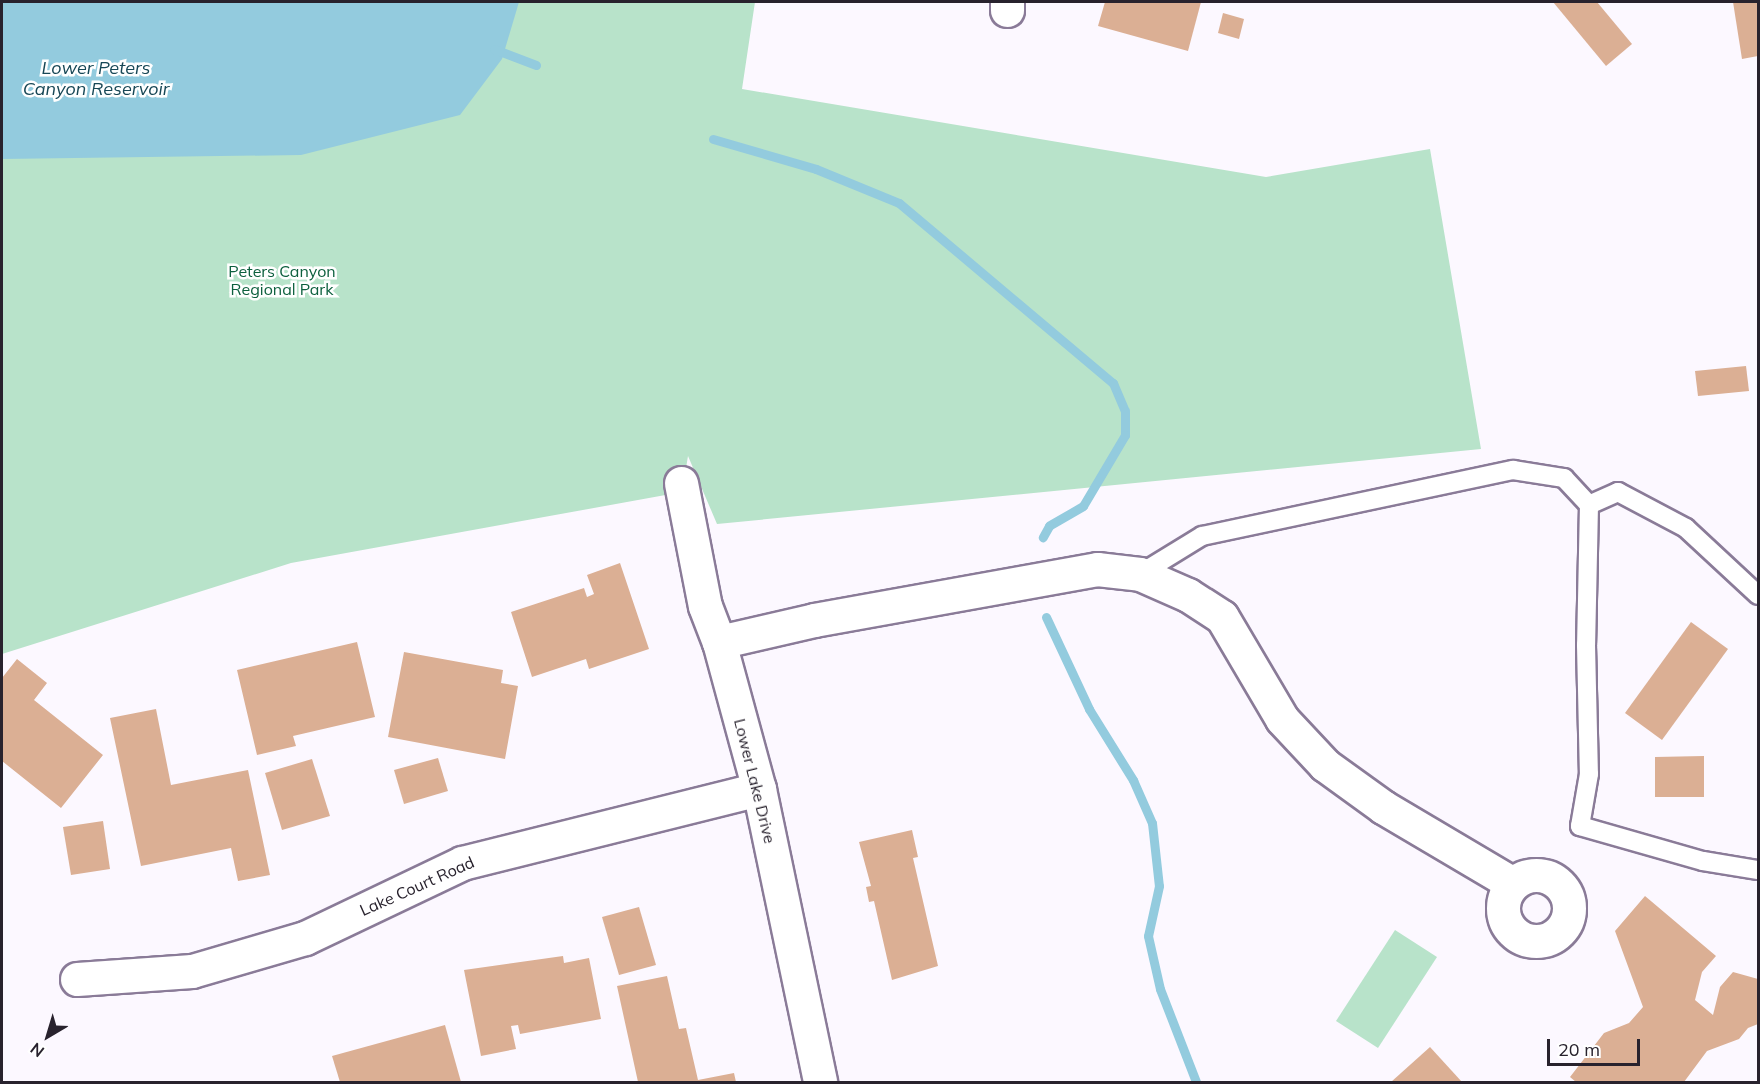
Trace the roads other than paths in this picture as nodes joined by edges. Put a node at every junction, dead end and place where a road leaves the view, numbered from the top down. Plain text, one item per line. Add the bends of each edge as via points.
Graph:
1 (681, 483) dead end
2 (1589, 505) junction
3 (1140, 574) junction
4 (1758, 595) edge
5 (719, 642) junction
6 (759, 789) junction
7 (1758, 870) edge
8 (1513, 884) dead end
9 (76, 979) dead end
10 (820, 1083) edge

1 - 5 street, Lower Lake Drive via 705,606
2 - 3 lane via 1564,477 1513,470 1202,536
2 - 4 lane via 1618,492 1686,528
2 - 7 lane via 1589,774 1580,826 1703,861
3 - 5 street via 1096,569 814,620
3 - 8 street via 1188,595 1222,617 1282,719 1325,765 1383,807
5 - 6 street, Lower Lake Drive
6 - 9 street, Lake Court Road via 462,863 305,938 192,971
6 - 10 street, Lower Lake Drive

